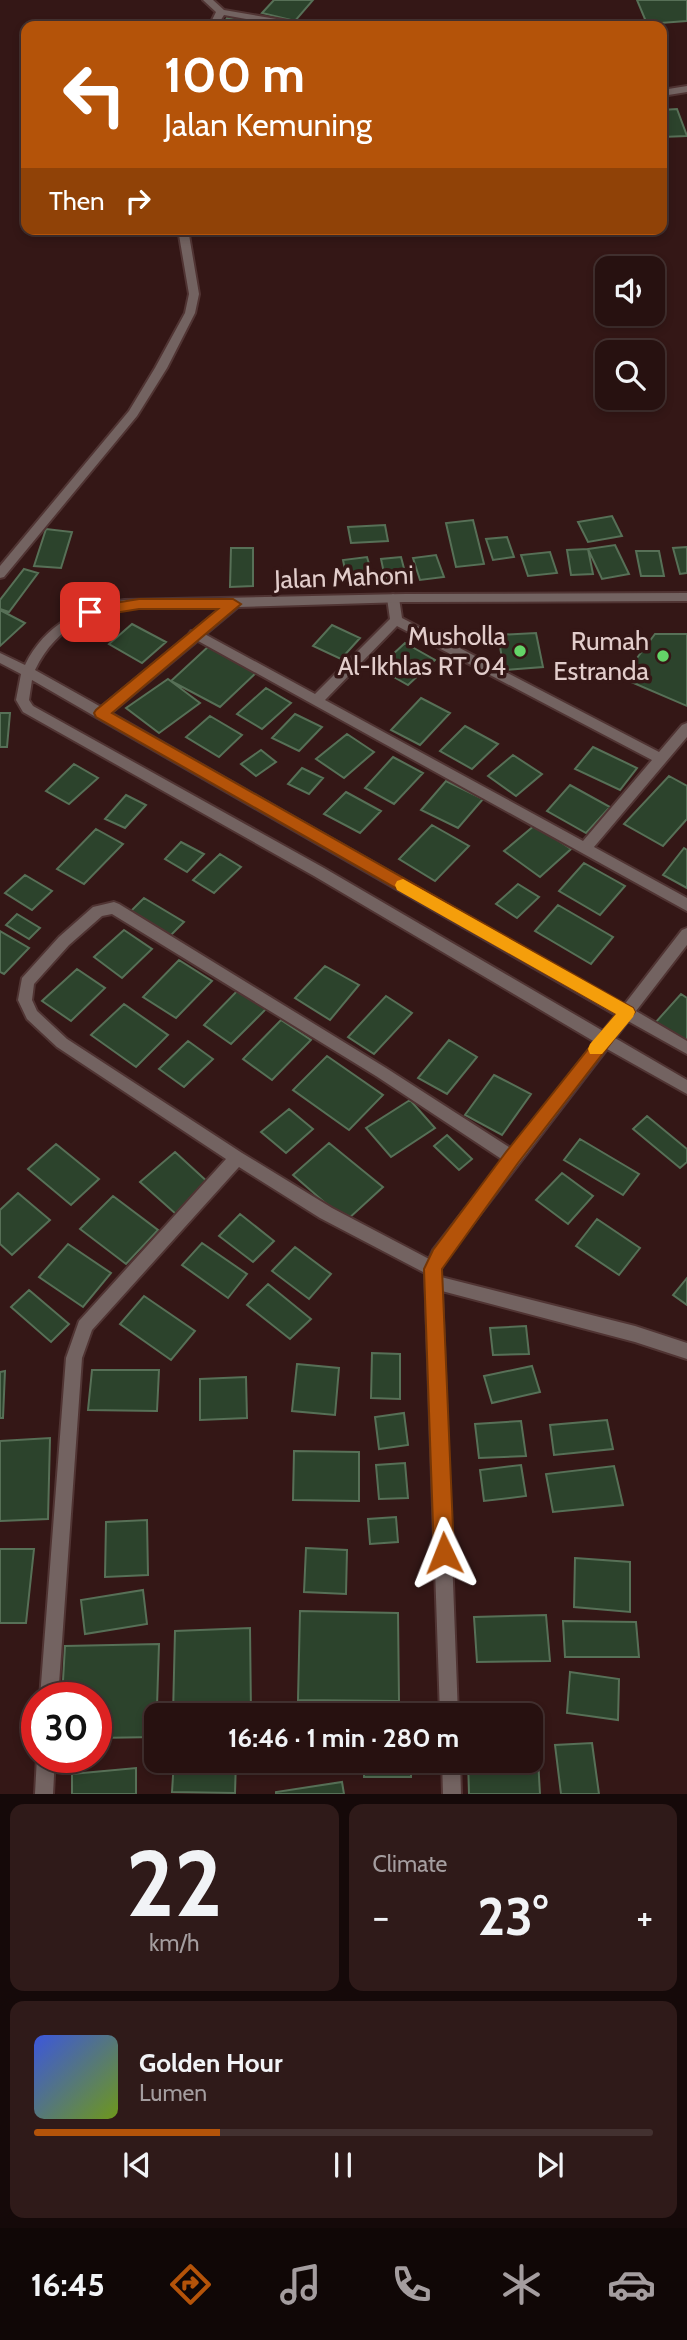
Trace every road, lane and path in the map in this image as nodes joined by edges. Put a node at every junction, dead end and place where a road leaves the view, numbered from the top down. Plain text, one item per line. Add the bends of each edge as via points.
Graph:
1 (208, 0) edge
2 (220, 12) junction
3 (216, 21) edge
4 (271, 21) edge
5 (687, 89) edge
6 (667, 92) edge
7 (184, 235) edge
8 (0, 574) edge
9 (687, 597) edge
10 (393, 598) junction
11 (233, 604) junction
12 (396, 620) junction
13 (195, 634) junction
14 (0, 658) edge
15 (27, 671) junction
16 (316, 701) junction
17 (101, 713) junction
18 (687, 728) edge
19 (660, 758) junction
20 (584, 849) junction
21 (687, 905) edge
22 (687, 934) edge
23 (627, 1012) junction
24 (605, 1038) junction
25 (687, 1048) edge
26 (687, 1088) edge
27 (512, 1157) junction
28 (237, 1158) junction
29 (434, 1276) junction
30 (687, 1351) edge
31 (50, 1682) edge
32 (449, 1703) edge
33 (45, 1773) edge
34 (451, 1773) edge
35 (44, 1794) edge
36 (452, 1794) edge

1 - 2 street
2 - 3 street
2 - 4 street
5 - 6 street
7 - 8 street via 194,294 190,313 161,368 133,413
9 - 10 street, Jalan Mahoni
10 - 11 street, Jalan Mahoni
10 - 12 street
11 - 13 street
11 - 15 street, Jalan Mahoni via 139,604 90,612 62,627
12 - 16 street
12 - 19 street
13 - 16 street
13 - 17 street
14 - 15 street
15 - 17 street
15 - 24 street via 22,701 28,709
16 - 20 street
17 - 23 street
18 - 19 street
19 - 20 street
20 - 21 street
22 - 23 street
23 - 24 street
23 - 25 street
24 - 26 street
24 - 27 street
27 - 28 street via 114,908 102,908 27,982 25,1000 32,1016 62,1043
27 - 29 street via 439,1255
28 - 29 street
28 - 31 street via 85,1325 79,1339
29 - 30 street
29 - 32 street
33 - 35 street
34 - 36 street

